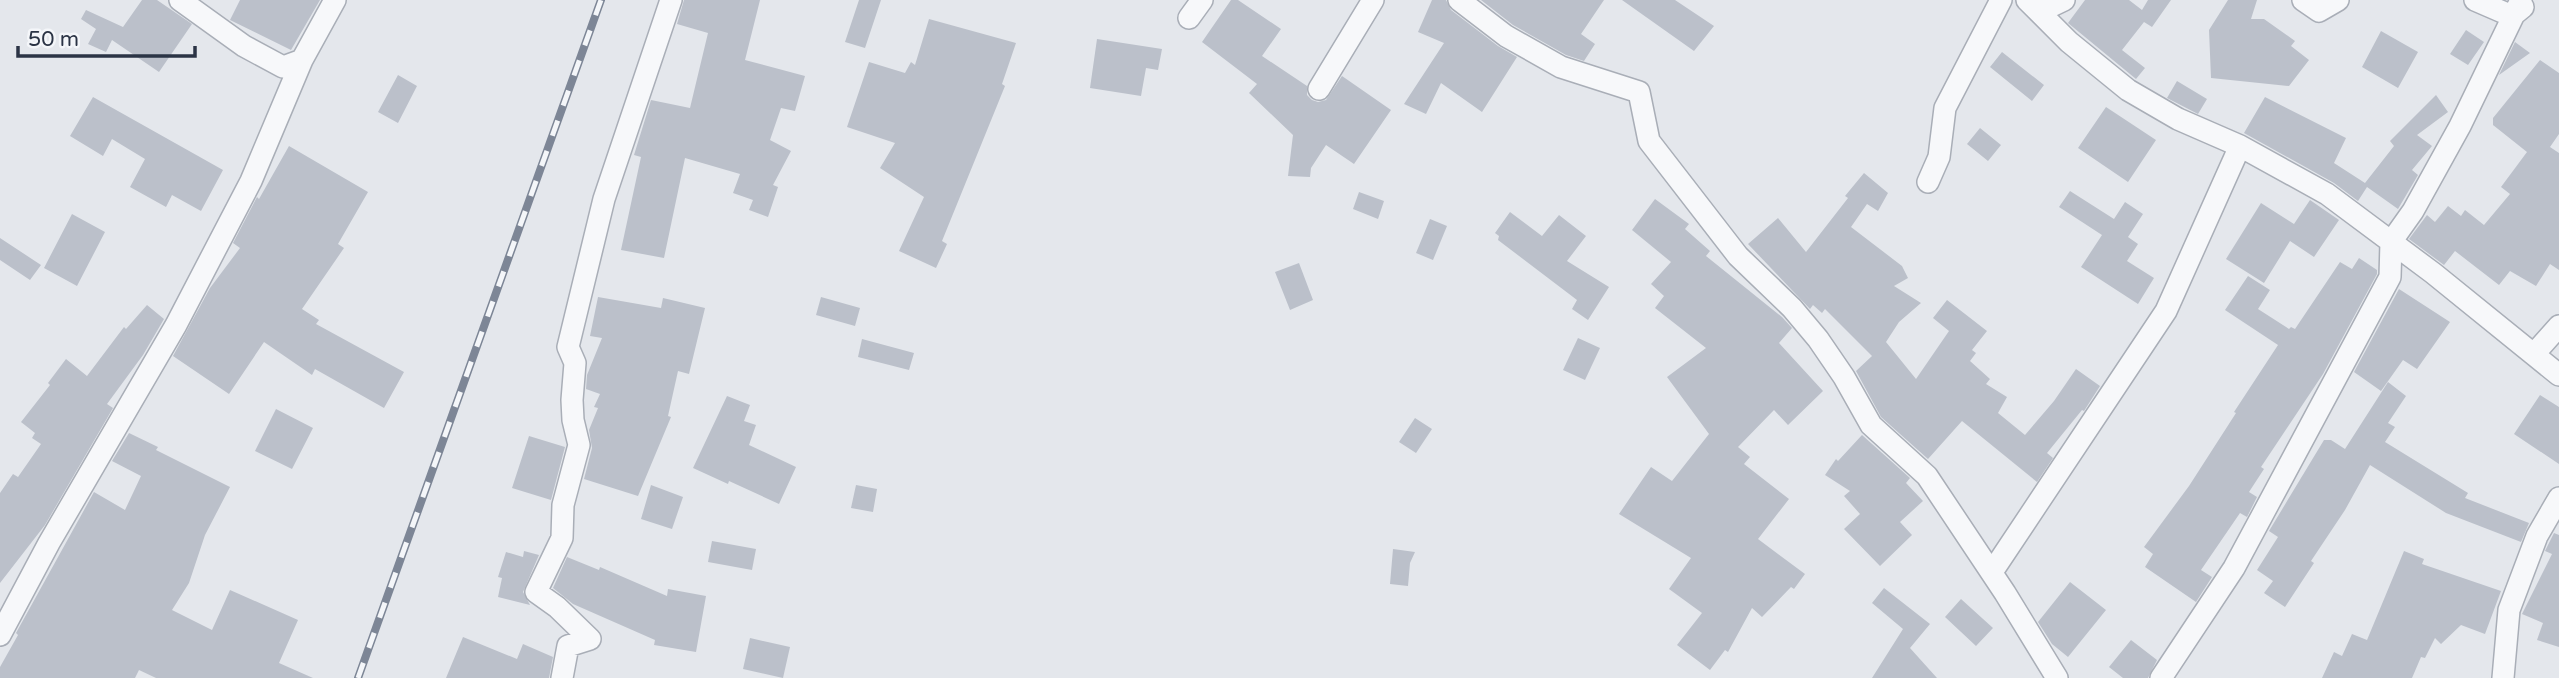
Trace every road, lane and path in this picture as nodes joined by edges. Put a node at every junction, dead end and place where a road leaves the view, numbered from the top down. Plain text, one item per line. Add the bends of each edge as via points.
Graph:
1 (180, 0) edge
2 (335, 0) edge
3 (671, 0) edge
4 (1202, 0) edge
5 (1373, 0) edge
6 (1459, 0) edge
7 (2001, 0) edge
8 (2064, 0) edge
9 (2303, 0) edge
10 (2338, 0) edge
11 (2475, 0) edge
12 (2531, 0) edge
13 (2033, 6) edge
14 (2516, 8) edge
15 (1188, 18) dead end
16 (302, 60) junction
17 (1319, 89) dead end
18 (2240, 146) junction
19 (1928, 182) dead end
20 (2391, 242) junction
21 (2559, 326) edge
22 (2535, 354) junction
23 (2559, 375) edge
24 (2559, 498) edge
25 (1992, 572) junction
26 (0, 635) edge
27 (562, 678) edge
28 (2057, 678) edge
29 (2161, 678) edge
30 (2503, 678) edge

1 - 16 street via 243,46 283,67
2 - 16 street
3 - 27 street via 604,199 568,347 575,363 572,400 579,445 563,505 562,538 536,592 590,639 568,646
4 - 15 street
5 - 17 street
6 - 25 street via 1506,36 1561,67 1639,92 1649,141 1738,256 1818,339 1871,425 1927,476
7 - 19 street via 1945,108 1939,157
8 - 13 street
9 - 10 street via 2319,10
11 - 14 street
12 - 14 street
13 - 18 street via 2128,90
14 - 20 street via 2460,126
16 - 26 street via 251,181 176,325
18 - 20 street via 2327,194
18 - 25 street via 2166,311
20 - 22 street
20 - 29 street via 2390,277 2234,568
21 - 22 street
22 - 23 street
24 - 30 street via 2537,536 2509,610
25 - 28 street

